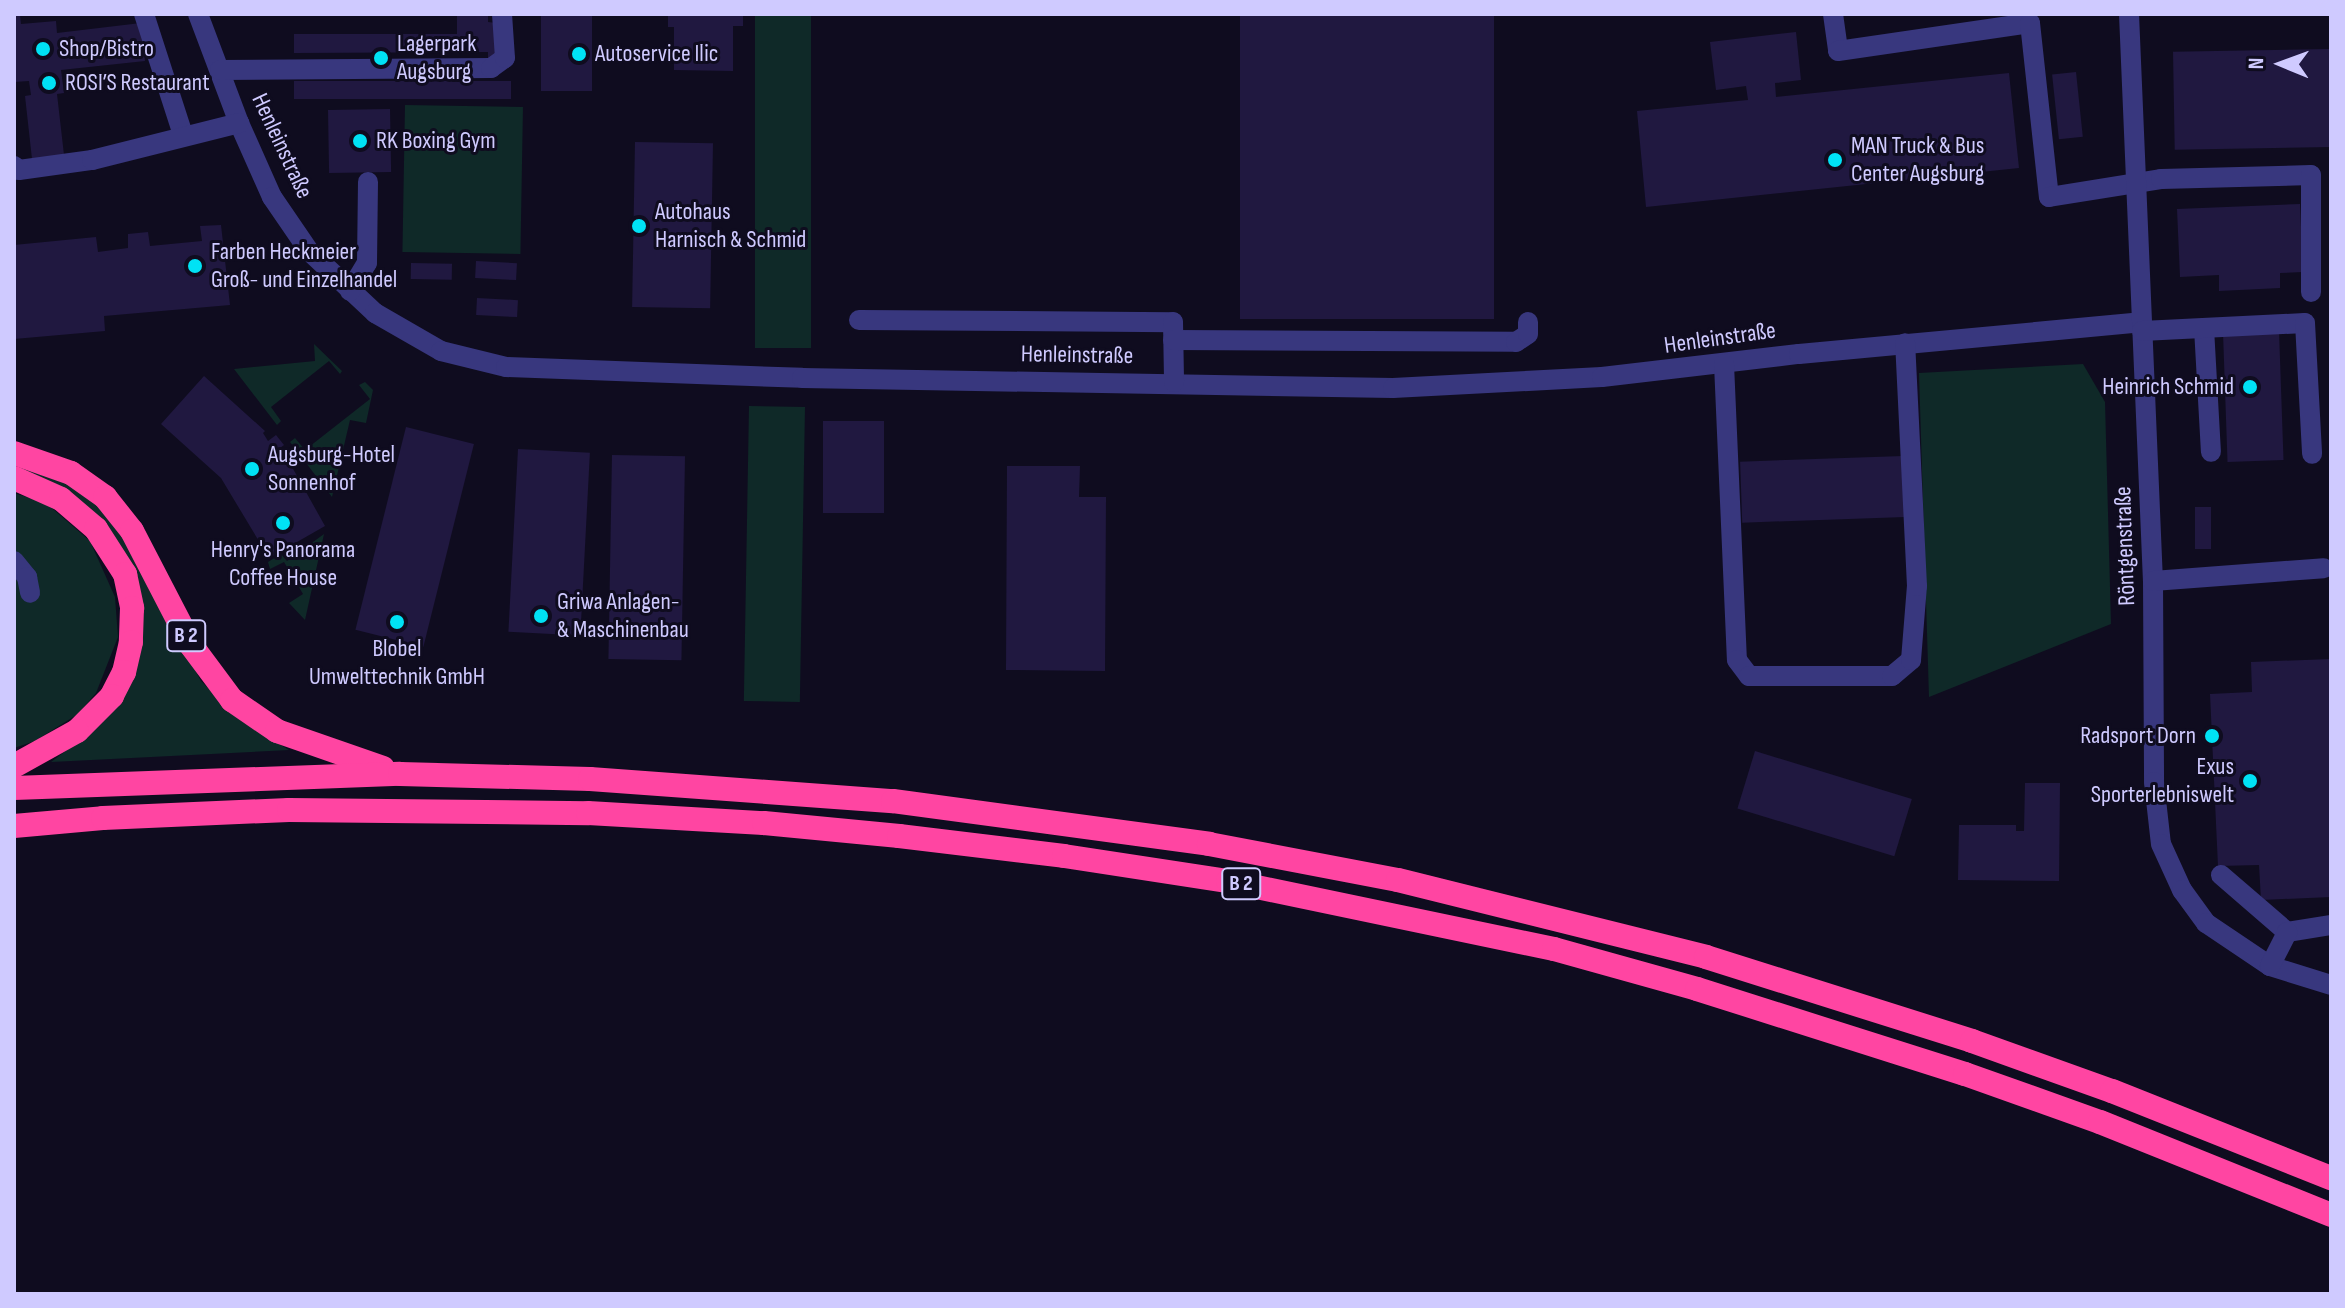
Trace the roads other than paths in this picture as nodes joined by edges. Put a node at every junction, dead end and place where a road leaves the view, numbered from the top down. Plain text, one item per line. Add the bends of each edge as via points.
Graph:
1 (144, 14) edge
2 (198, 14) edge
3 (502, 14) edge
4 (1833, 14) edge
5 (2129, 14) edge
6 (220, 70) junction
7 (239, 123) junction
8 (183, 135) junction
9 (14, 166) edge
10 (368, 182) dead end
11 (2137, 183) junction
12 (350, 291) junction
13 (2311, 292) dead end
14 (859, 320) dead end
15 (1528, 322) dead end
16 (2141, 326) junction
17 (2204, 328) junction
18 (1173, 340) junction
19 (1905, 343) junction
20 (1724, 364) junction
21 (1174, 382) junction
22 (2211, 452) dead end
23 (14, 453) edge
24 (2312, 454) dead end
25 (14, 478) edge
26 (14, 561) edge
27 (2324, 568) dead end
28 (2153, 581) junction
29 (30, 593) dead end
30 (14, 766) edge
31 (400, 774) junction
32 (14, 788) edge
33 (14, 826) edge
34 (2221, 875) dead end
35 (2331, 925) edge
36 (2287, 932) junction
37 (2270, 966) junction
38 (2331, 985) edge
39 (2331, 1178) edge
40 (2331, 1215) edge

1 - 8 street
2 - 6 street, Henleinstraße
3 - 6 street via 505,58 491,68
4 - 11 street via 1838,51 2030,23 2049,197
5 - 11 street, Röntgenstraße
6 - 7 street, Henleinstraße
7 - 8 street
7 - 12 street, Henleinstraße via 280,208 309,251
8 - 9 street via 92,160 19,170
10 - 12 street via 367,263
11 - 13 street via 2311,175
11 - 16 street, Röntgenstraße
12 - 21 street, Henleinstraße via 375,313 441,351 506,367 802,378
14 - 18 street via 1173,322
15 - 18 street via 1528,334 1516,342
16 - 17 street, Henleinstraße
16 - 19 street, Henleinstraße
16 - 28 street, Röntgenstraße
17 - 22 street
17 - 24 street, Henleinstraße via 2305,323
18 - 21 street
19 - 20 street, Henleinstraße
19 - 20 street via 1917,586 1911,660 1892,676 1749,676 1737,660
20 - 21 street, Henleinstraße via 1602,377 1393,388
23 - 31 highway, B 2 via 71,473 105,497 132,531 191,645 232,700 277,731
25 - 30 highway, B 2 via 61,499 96,529 125,574 132,608 131,642 112,696 77,731
26 - 29 street via 27,577
27 - 28 street
28 - 37 street, Röntgenstraße via 2154,782 2161,844 2182,890 2206,923
31 - 32 highway, B 2
31 - 39 highway, B 2 via 606,780 893,801 1110,828 1398,880 1577,922 1848,999 2112,1091
33 - 40 highway, B 2 via 289,810 603,814 899,836 1228,881 1539,946 1697,989 2010,1090
34 - 36 street
35 - 36 street
36 - 37 street
37 - 38 street, Röntgenstraße

